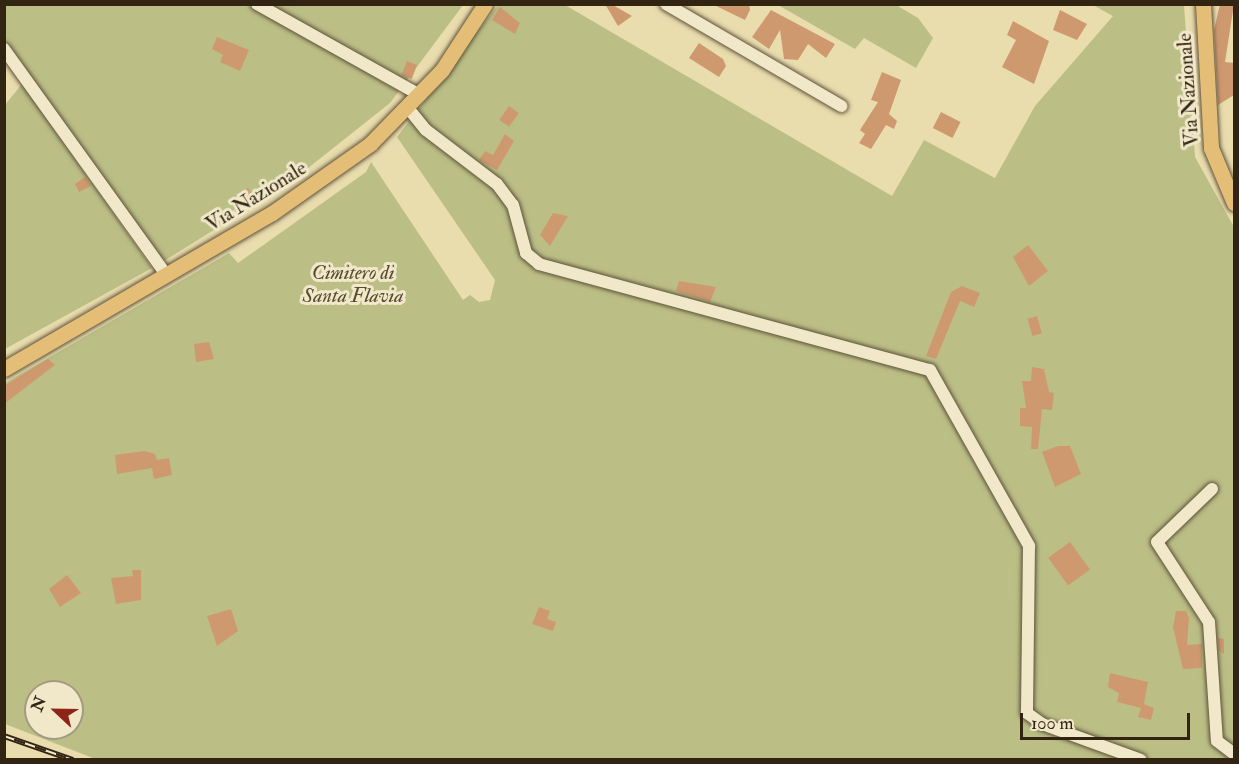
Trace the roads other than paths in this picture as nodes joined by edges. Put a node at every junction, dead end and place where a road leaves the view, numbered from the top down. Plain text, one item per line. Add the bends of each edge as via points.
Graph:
1 (256, 4) edge
2 (485, 4) edge
3 (666, 4) edge
4 (1203, 4) edge
5 (4, 49) edge
6 (420, 95) junction
7 (841, 106) dead end
8 (408, 108) junction
9 (1234, 203) edge
10 (167, 276) junction
11 (4, 369) edge
12 (1212, 489) dead end
13 (1234, 754) edge
14 (1141, 759) edge

1 - 6 street
2 - 6 main road, Via Nazionale
3 - 7 street
4 - 9 main road, Via Nazionale via 1211,148
5 - 10 street
6 - 8 main road, Via Nazionale
8 - 10 main road, Via Nazionale via 336,170
8 - 14 street via 426,130 497,184 513,205 526,252 539,264 930,370 1029,546 1027,712 1042,724
10 - 11 main road, Via Nazionale
12 - 13 street via 1157,542 1209,622 1217,741

